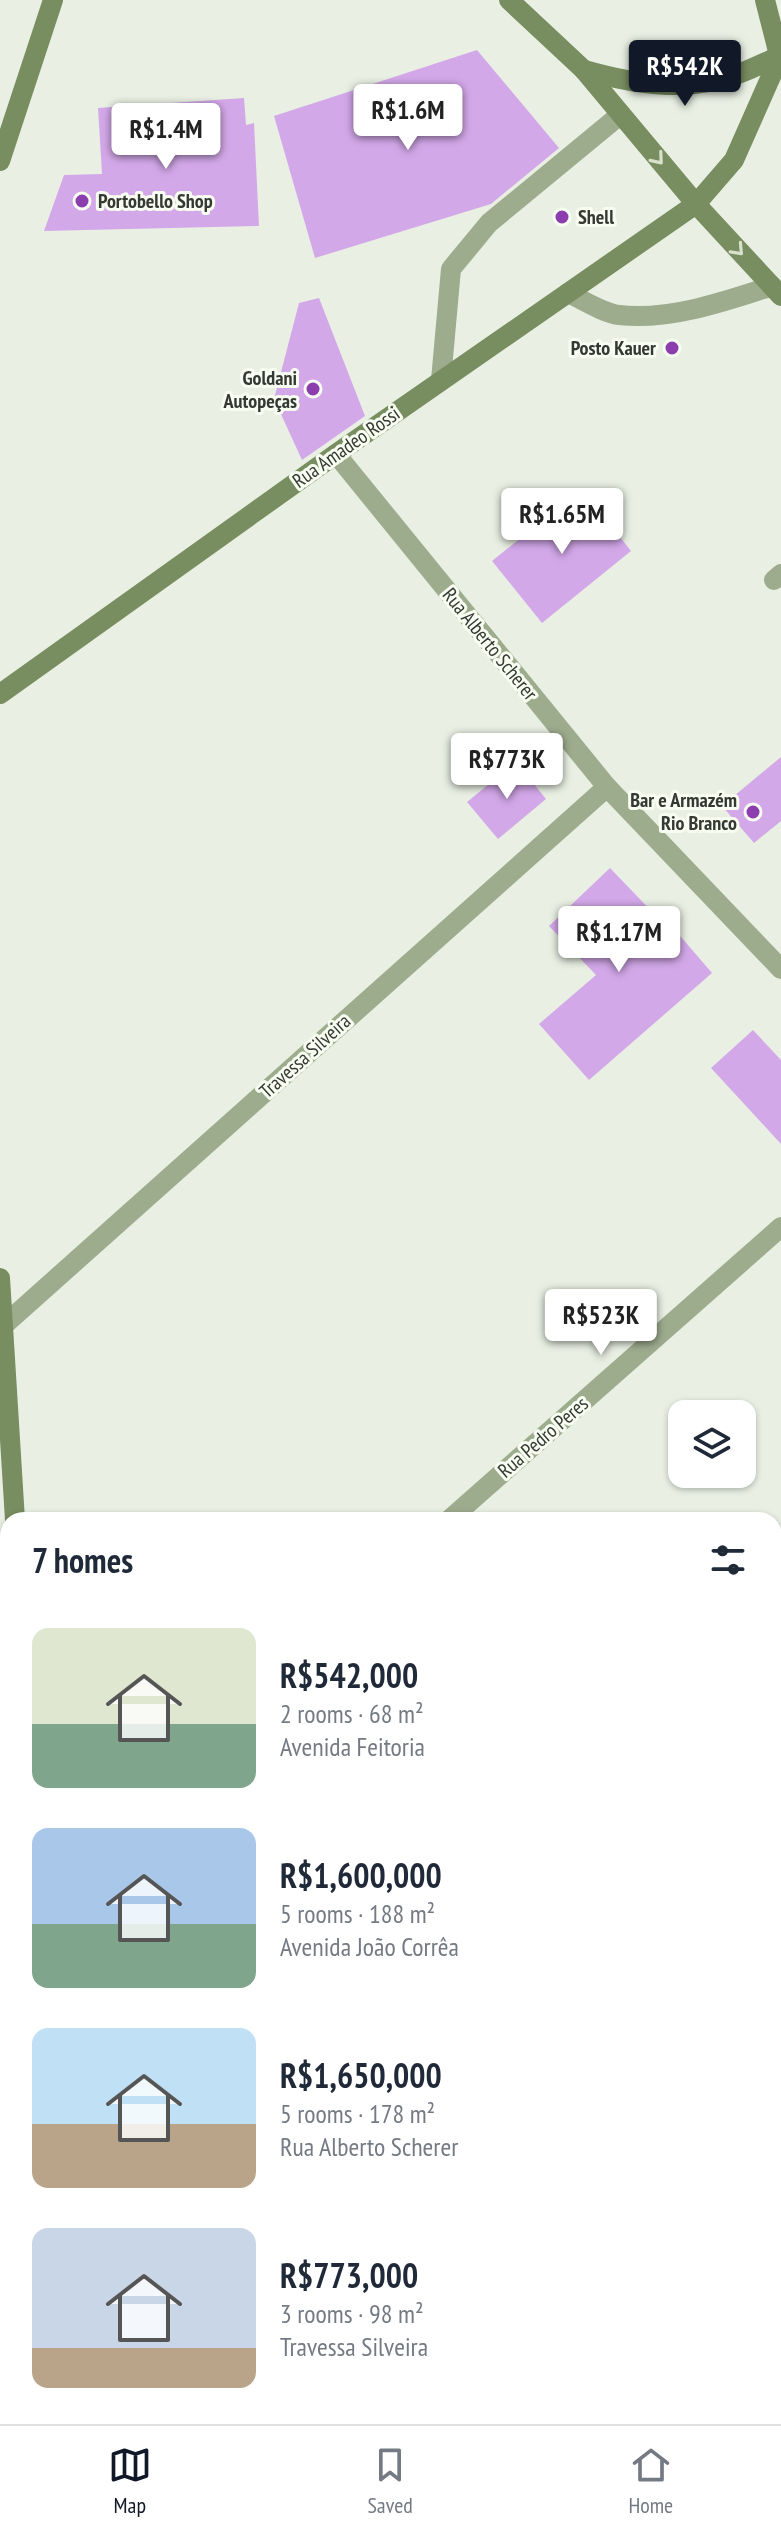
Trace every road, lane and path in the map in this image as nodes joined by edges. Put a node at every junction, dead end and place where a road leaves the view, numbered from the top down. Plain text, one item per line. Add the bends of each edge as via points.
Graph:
1 (53, 0) edge
2 (509, 0) edge
3 (765, 0) edge
4 (781, 58) edge
5 (584, 70) junction
6 (620, 115) junction
7 (0, 161) edge
8 (696, 204) junction
9 (777, 291) edge
10 (568, 293) junction
11 (441, 380) junction
12 (336, 454) junction
13 (0, 694) edge
14 (607, 787) junction
15 (781, 969) edge
16 (781, 1227) edge
17 (0, 1278) edge
18 (4, 1325) junction
19 (15, 1512) edge
20 (458, 1512) edge

1 - 7 street
2 - 5 street
3 - 4 street
4 - 5 street via 734,76 683,86 632,84
4 - 8 street, Rua Amadeo Rossi via 734,160
5 - 6 street
6 -> 8 street
6 - 11 street via 489,223 451,269
8 -> 9 street
8 - 10 street, Rua Amadeo Rossi
9 - 10 street via 673,312 618,315
10 - 11 street, Rua Amadeo Rossi
11 - 12 street, Rua Amadeo Rossi
12 - 13 street, Rua Amadeo Rossi
12 - 14 street, Rua Alberto Scherer
14 - 15 street, Rua Alberto Scherer
14 - 18 street, Travessa Silveira
16 - 20 street, Rua Pedro Peres
17 - 18 street
18 - 19 street

